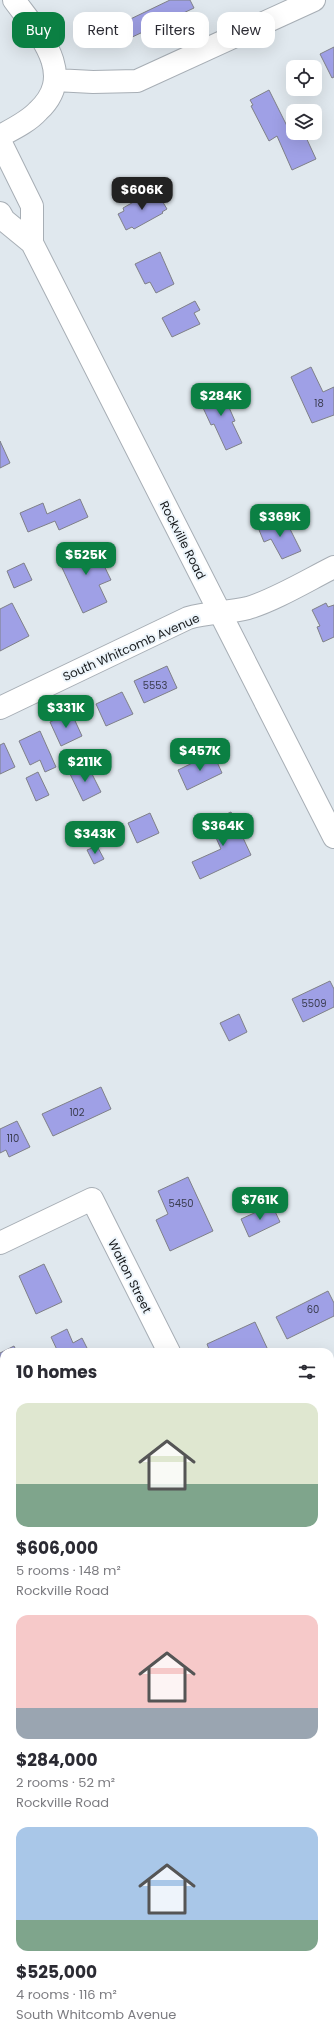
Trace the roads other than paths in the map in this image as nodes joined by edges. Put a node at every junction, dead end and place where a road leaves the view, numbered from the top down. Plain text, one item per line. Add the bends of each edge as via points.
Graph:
1 (14, 0) edge
2 (314, 0) edge
3 (55, 80) junction
4 (0, 136) edge
5 (0, 141) edge
6 (0, 213) edge
7 (32, 243) junction
8 (334, 568) edge
9 (220, 613) junction
10 (0, 708) edge
11 (334, 837) edge
12 (0, 1243) edge
13 (167, 1348) edge

1 - 3 street via 48,49 53,59
2 - 3 street via 137,80
3 - 4 street via 48,100 38,111
5 - 7 street, Rockville Road via 32,206
6 - 7 street, Rockville Road via 4,220
7 - 9 street, Rockville Road
8 - 9 street, South Whitcomb Avenue via 250,607
9 - 10 street, South Whitcomb Avenue via 188,618
9 - 11 street, Rockville Road
12 - 13 street, Walton Street via 92,1199

